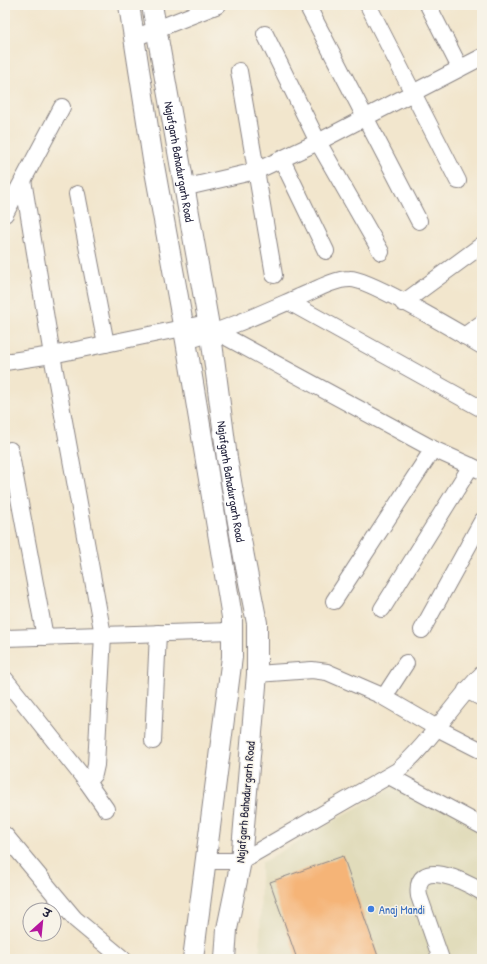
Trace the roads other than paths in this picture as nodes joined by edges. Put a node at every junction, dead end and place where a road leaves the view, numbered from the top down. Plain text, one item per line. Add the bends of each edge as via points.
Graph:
1 (129, 5) edge
2 (152, 5) edge
3 (218, 5) edge
4 (307, 5) edge
5 (368, 5) edge
6 (428, 5) edge
7 (155, 30) junction
8 (266, 34) dead end
9 (134, 38) junction
10 (482, 56) edge
11 (460, 68) junction
12 (239, 71) dead end
13 (413, 94) junction
14 (62, 107) dead end
15 (364, 117) junction
16 (318, 142) junction
17 (282, 160) junction
18 (256, 171) junction
19 (23, 180) junction
20 (458, 181) dead end
21 (183, 188) junction
22 (77, 194) dead end
23 (5, 214) edge
24 (419, 220) dead end
25 (482, 245) edge
26 (326, 251) dead end
27 (381, 252) dead end
28 (274, 275) dead end
29 (289, 302) junction
30 (403, 303) junction
31 (482, 323) edge
32 (211, 330) junction
33 (185, 335) junction
34 (464, 336) junction
35 (106, 344) junction
36 (482, 346) edge
37 (52, 355) junction
38 (5, 362) edge
39 (482, 409) edge
40 (433, 449) junction
41 (10, 450) dead end
42 (476, 468) edge
43 (482, 521) edge
44 (334, 601) dead end
45 (382, 609) dead end
46 (422, 630) dead end
47 (232, 631) junction
48 (158, 633) junction
49 (103, 635) junction
50 (45, 637) junction
51 (5, 638) edge
52 (406, 663) dead end
53 (257, 674) junction
54 (482, 674) edge
55 (5, 679) edge
56 (466, 690) junction
57 (384, 697) junction
58 (482, 698) edge
59 (437, 728) junction
60 (153, 741) dead end
61 (482, 751) edge
62 (389, 776) junction
63 (87, 782) junction
64 (106, 810) dead end
65 (482, 826) edge
66 (5, 835) edge
67 (205, 861) junction
68 (241, 861) junction
69 (482, 892) edge
70 (122, 959) edge
71 (193, 959) edge
72 (225, 959) edge
73 (441, 959) edge

1 - 9 main road, Najafgarh Bahadurgarh Road
2 - 7 main road, Najafgarh Bahadurgarh Road
3 - 7 street
4 - 15 street
5 - 13 street
6 - 11 street
7 - 9 street
7 - 21 main road, Najafgarh Bahadurgarh Road via 180,159
8 - 16 street
9 - 33 main road, Najafgarh Bahadurgarh Road
10 - 11 street
11 - 13 street
12 - 18 street
13 - 15 street
13 - 20 street
14 - 19 street
15 - 16 street
15 - 24 street
16 - 17 street
16 - 27 street
17 - 18 street
17 - 26 street
18 - 21 street
18 - 28 street
19 - 23 street
19 - 37 street
21 - 32 main road, Najafgarh Bahadurgarh Road
22 - 35 street
25 - 30 street
29 - 30 street via 351,278
29 - 32 street
29 - 39 street
30 - 34 street
31 - 34 street
32 - 33 street
32 - 40 street
32 - 53 main road, Najafgarh Bahadurgarh Road via 243,549 257,623
33 - 35 street
33 - 47 main road, Najafgarh Bahadurgarh Road via 227,580
34 - 36 street
35 - 37 street
37 - 38 street
37 - 49 street
40 - 42 street
40 - 44 street
41 - 50 street
42 - 45 street
43 - 46 street
47 - 48 street
47 - 67 main road, Najafgarh Bahadurgarh Road via 232,657
48 - 49 street
48 - 60 street
49 - 50 street
49 - 63 street via 96,765 94,774
50 - 51 street
52 - 57 street
53 - 57 street via 312,670 327,672
53 - 68 main road, Najafgarh Bahadurgarh Road
54 - 56 street
55 - 63 street
56 - 58 street
56 - 59 street
57 - 59 street
59 - 61 street
59 - 62 street via 408,762
62 - 65 street
62 - 68 street
63 - 64 street
66 - 70 street via 75,919
67 - 68 street
67 - 71 main road, Najafgarh Bahadurgarh Road
68 - 72 main road, Najafgarh Bahadurgarh Road via 227,928
69 - 73 street via 442,874 432,874 420,882 419,896

